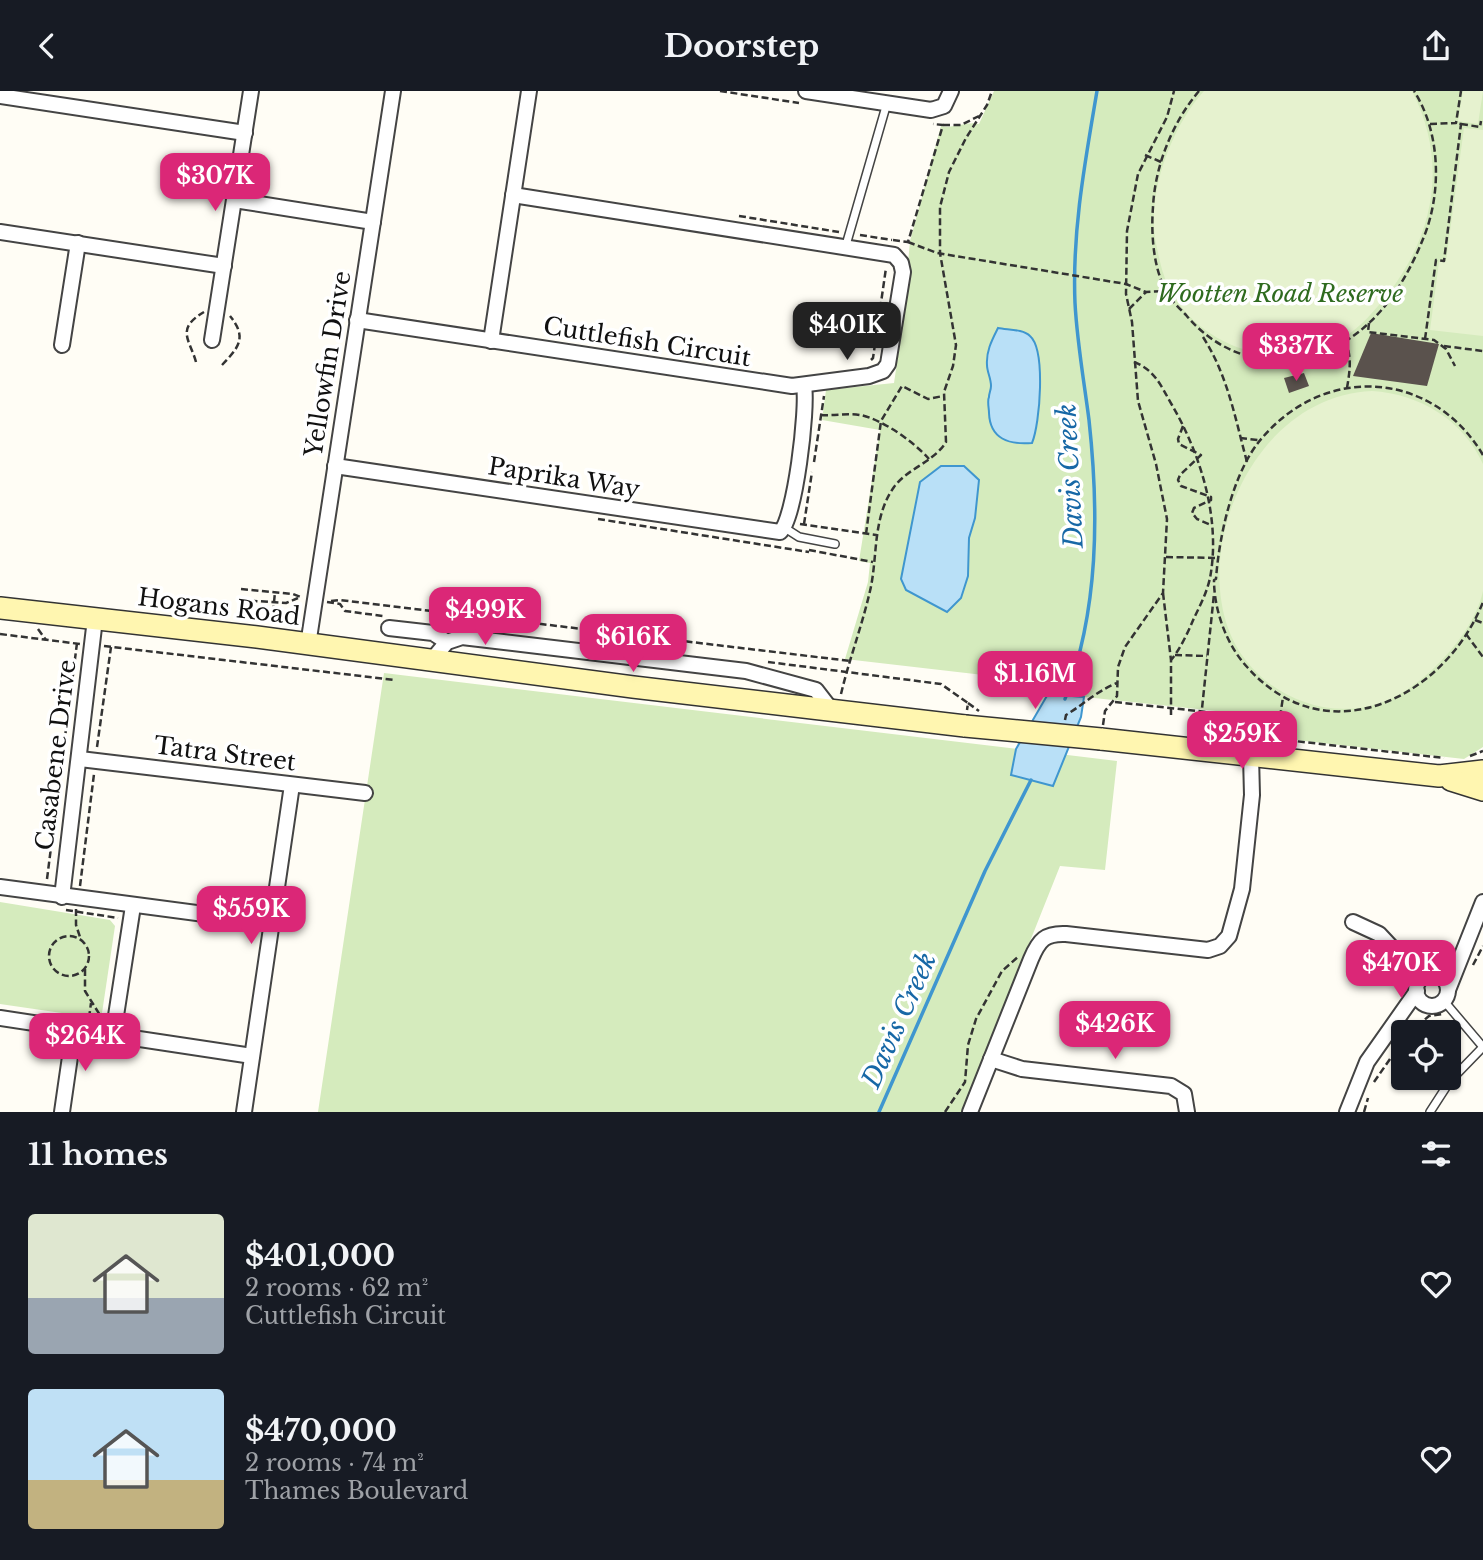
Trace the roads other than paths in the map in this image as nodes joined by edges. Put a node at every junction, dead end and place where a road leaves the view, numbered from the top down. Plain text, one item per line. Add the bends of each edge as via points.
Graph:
1 (251, 91) edge
2 (393, 91) edge
3 (529, 91) edge
4 (806, 91) edge
5 (951, 91) edge
6 (0, 96) edge
7 (887, 103) junction
8 (245, 133) junction
9 (513, 195) junction
10 (234, 200) junction
11 (373, 222) junction
12 (0, 232) edge
13 (78, 243) junction
14 (845, 246) junction
15 (224, 266) junction
16 (357, 320) junction
17 (212, 339) dead end
18 (491, 341) junction
19 (62, 345) dead end
20 (804, 386) junction
21 (335, 466) junction
22 (786, 525) junction
23 (835, 544) dead end
24 (0, 608) edge
25 (95, 619) junction
26 (389, 628) dead end
27 (447, 642) junction
28 (308, 645) junction
29 (431, 661) junction
30 (836, 705) junction
31 (1267, 752) junction
32 (1483, 758) edge
33 (80, 759) junction
34 (1445, 767) junction
35 (292, 785) junction
36 (1483, 790) edge
37 (365, 793) dead end
38 (0, 887) edge
39 (62, 890) junction
40 (1483, 902) edge
41 (133, 906) junction
42 (1353, 922) dead end
43 (272, 923) junction
44 (1460, 956) junction
45 (1423, 982) junction
46 (1446, 995) junction
47 (1429, 1006) junction
48 (0, 1018) edge
49 (1397, 1020) edge
50 (1404, 1020) edge
51 (1391, 1028) edge
52 (74, 1029) junction
53 (113, 1035) junction
54 (1483, 1047) edge
55 (252, 1056) junction
56 (991, 1059) junction
57 (62, 1112) edge
58 (244, 1112) edge
59 (970, 1112) edge
60 (1187, 1112) edge
61 (1347, 1112) edge
62 (1430, 1112) edge

1 - 8 street
2 - 11 street, Yellowfin Drive
3 - 9 street
4 - 7 street
5 - 7 street via 944,106 931,110
6 - 8 street
7 - 14 lane
8 - 10 street
9 - 14 street
9 - 18 street
10 - 11 street
10 - 15 street
11 - 16 street, Yellowfin Drive
12 - 13 street
13 - 15 street
13 - 19 street
14 - 20 street, Cuttlefish Circuit via 898,258 903,272 888,365 869,376
15 - 17 street
16 - 18 street, Cuttlefish Circuit
16 - 21 street, Yellowfin Drive
18 - 20 street, Cuttlefish Circuit
20 - 22 street via 805,417
21 - 22 street, Paprika Way via 766,532 780,532
21 - 28 street, Yellowfin Drive
22 - 23 lane, Paprika Way via 808,539
24 - 25 street, Hogans Road
25 - 28 street, Hogans Road
25 - 33 street, Casabene Drive
26 - 27 street via 433,633
27 - 29 street
27 - 30 street via 468,638 737,669 816,690
28 - 29 street, Hogans Road
29 - 30 street, Hogans Road
30 - 31 street, Hogans Road, bridge via 965,726 1101,734
31 - 34 street, Hogans Road
31 - 56 street via 1252,795 1242,889 1225,942 1202,949 1048,934 1037,944
32 - 34 street, Hogans Road
33 - 35 street, Tatra Street
33 - 39 street, Casabene Drive
34 - 36 street, Hogans Road
35 - 37 street, Tatra Street
35 - 43 street
38 - 39 street
39 - 41 street
40 - 44 street
41 - 43 street
41 - 53 street
42 - 45 street via 1379,934
43 - 55 street
44 - 45 street
44 - 46 street
45 - 46 street via 1444,980
45 - 47 street via 1422,1002
45 - 49 street
46 - 47 street
46 - 54 lane
47 - 50 street
48 - 52 street
51 - 61 street via 1360,1073
52 - 53 street
52 - 57 street
53 - 55 street
54 - 62 lane via 1445,1087
55 - 58 street
56 - 59 street
56 - 60 street via 1023,1069 1171,1086 1184,1094

